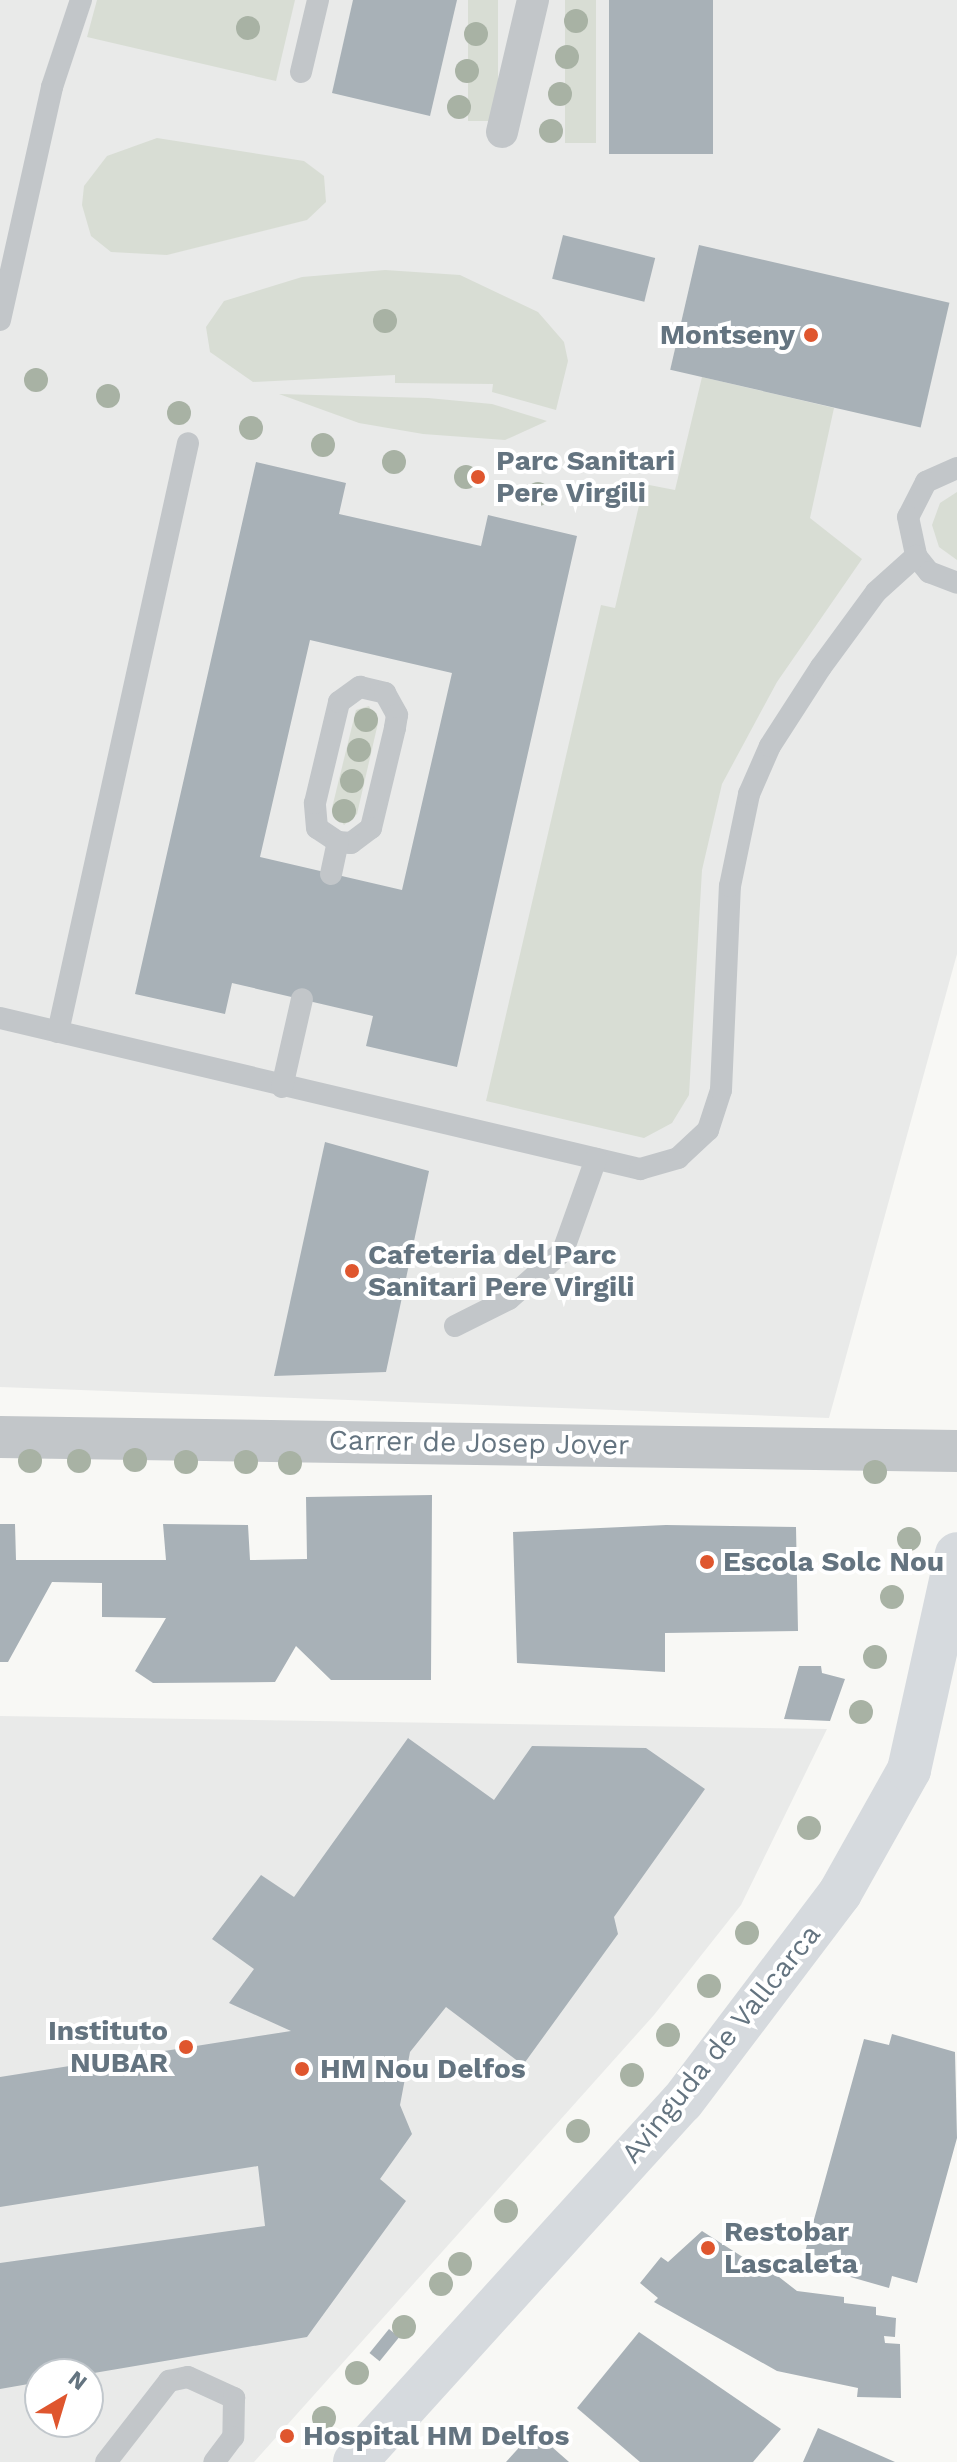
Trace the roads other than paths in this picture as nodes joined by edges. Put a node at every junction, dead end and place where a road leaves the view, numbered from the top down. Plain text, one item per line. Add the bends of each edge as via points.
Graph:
1 (81, 0) edge
2 (318, 0) edge
3 (533, 0) edge
4 (301, 72) dead end
5 (502, 132) dead end
6 (0, 320) edge
7 (188, 443) dead end
8 (957, 468) edge
9 (916, 556) junction
10 (957, 583) edge
11 (338, 842) junction
12 (331, 874) dead end
13 (302, 999) dead end
14 (0, 1018) edge
15 (58, 1032) junction
16 (282, 1087) junction
17 (596, 1159) junction
18 (455, 1326) dead end
19 (0, 1437) edge
20 (957, 1451) edge
21 (957, 1554) edge
22 (106, 2462) edge
23 (214, 2462) edge
24 (355, 2462) edge

1 - 6 lane via 52,87
2 - 4 lane
3 - 5 street
7 - 15 lane
8 - 9 lane via 926,482 914,498 908,517
9 - 10 lane via 929,572
9 - 17 lane via 876,592 821,667 770,746 749,794 730,886 721,1090 708,1130 695,1146 660,1166 640,1169
11 - 11 lane via 362,837 379,801 397,715 385,693 373,687 360,687 339,702 315,803 317,828
11 - 12 lane
13 - 16 lane
14 - 15 lane
15 - 16 lane
16 - 17 lane
17 - 18 lane via 563,1251 509,1299
19 - 20 street, Carrer de Josep Jover
21 - 24 main road, Avinguda de Vallcarca via 909,1770 840,1893 682,2102
22 - 23 lane via 169,2381 188,2377 234,2398 233,2437

